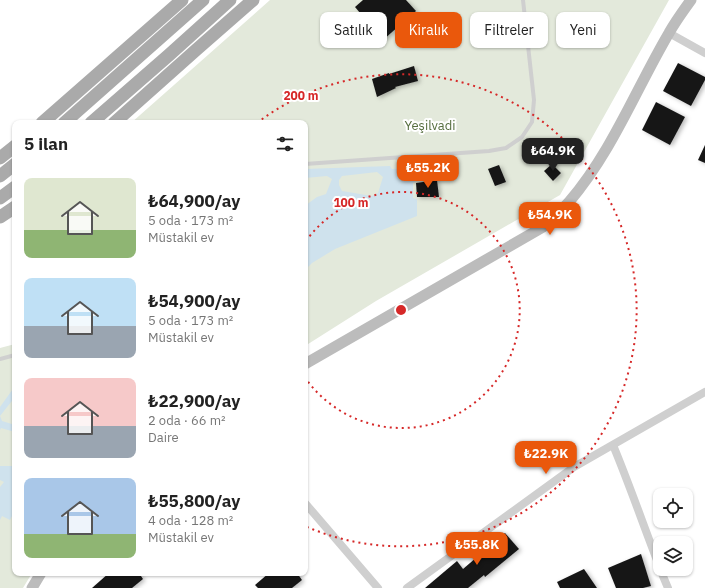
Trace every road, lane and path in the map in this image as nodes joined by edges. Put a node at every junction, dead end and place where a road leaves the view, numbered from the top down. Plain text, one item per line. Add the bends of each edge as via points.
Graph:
1 (182, 0) edge
2 (203, 0) edge
3 (230, 0) edge
4 (253, 0) edge
5 (523, 0) edge
6 (690, 0) edge
7 (669, 33) junction
8 (705, 53) edge
9 (45, 120) edge
10 (67, 120) edge
11 (94, 120) edge
12 (117, 120) edge
13 (12, 148) edge
14 (0, 158) edge
15 (308, 164) edge
16 (12, 166) edge
17 (0, 176) edge
18 (12, 189) edge
19 (0, 198) edge
20 (12, 356) edge
21 (0, 359) edge
22 (308, 362) edge
23 (705, 392) edge
24 (613, 445) junction
25 (308, 506) edge
26 (653, 550) edge
27 (39, 576) edge
28 (663, 576) edge
29 (32, 588) edge
30 (378, 588) edge
31 (407, 588) edge
32 (668, 588) edge

1 - 9 main road
2 - 10 main road
3 - 11 main road
4 - 12 main road
5 - 15 lane via 534,100 532,122 522,137 506,148 489,151
6 - 7 street
7 - 8 street
7 - 22 street via 607,148 569,202 543,227
13 - 14 main road
16 - 17 main road
18 - 19 main road
20 - 21 lane
23 - 24 street
24 - 26 street
24 - 31 street via 574,467
25 - 30 street
27 - 29 street
28 - 32 street

